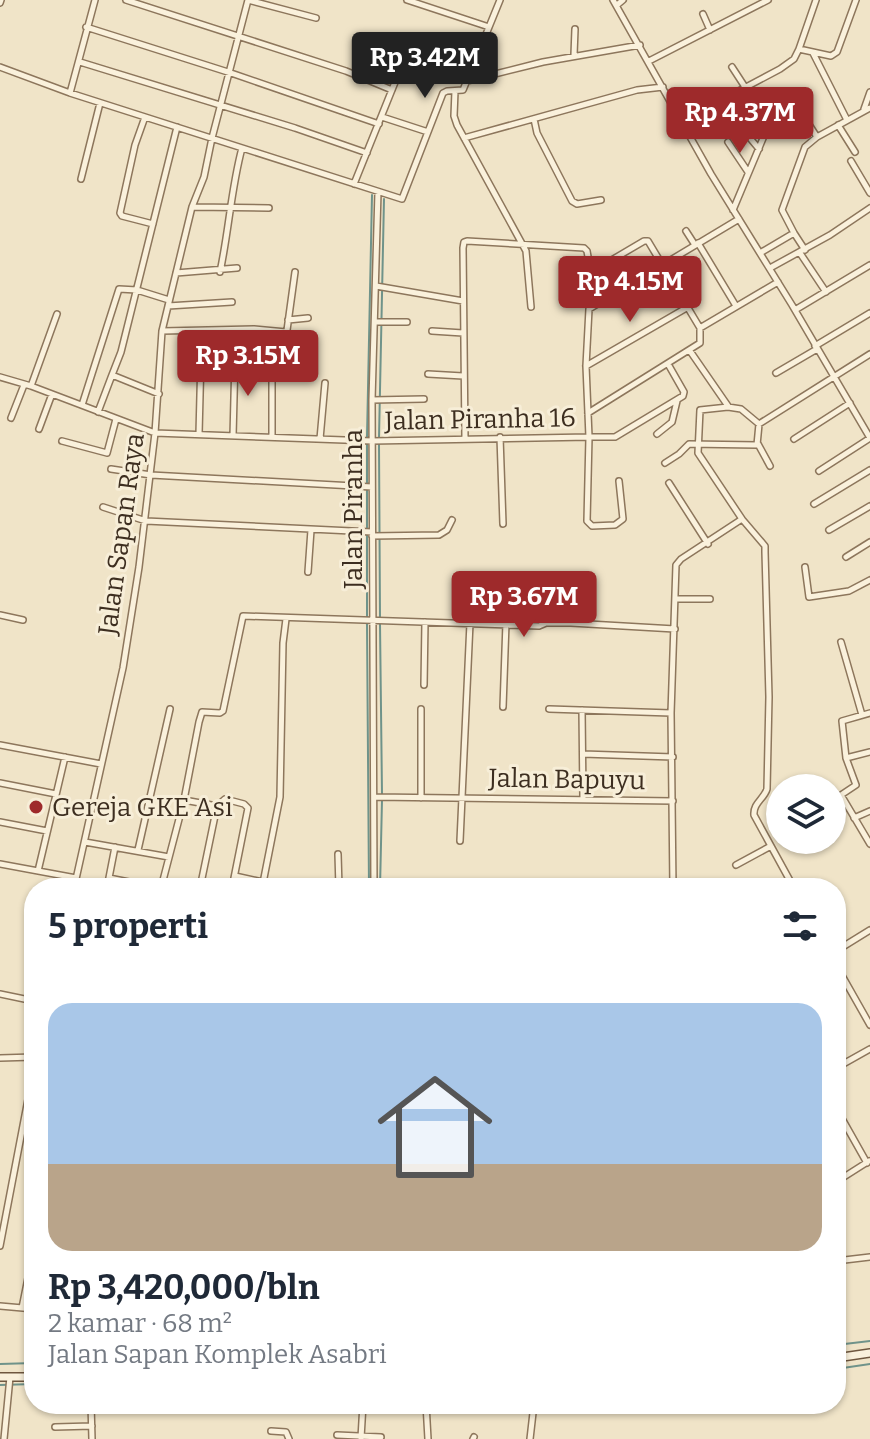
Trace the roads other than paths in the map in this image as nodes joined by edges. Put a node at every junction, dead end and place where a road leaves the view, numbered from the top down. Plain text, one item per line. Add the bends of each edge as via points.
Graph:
1 (95, 0) edge
2 (126, 0) edge
3 (248, 0) edge
4 (407, 0) edge
5 (500, 0) edge
6 (623, 0) edge
7 (768, 0) edge
8 (816, 0) edge
9 (856, 0) edge
10 (615, 3) edge
11 (703, 14) dead end
12 (316, 18) dead end
13 (86, 27) junction
14 (489, 27) junction
15 (575, 29) dead end
16 (710, 30) junction
17 (237, 36) junction
18 (640, 45) junction
19 (799, 49) junction
20 (812, 53) junction
21 (406, 55) dead end
22 (574, 55) junction
23 (649, 61) junction
24 (80, 62) junction
25 (0, 67) edge
26 (732, 67) dead end
27 (231, 73) junction
28 (467, 81) junction
29 (663, 87) junction
30 (745, 87) junction
31 (392, 90) junction
32 (455, 91) junction
33 (870, 92) edge
34 (70, 93) junction
35 (100, 103) junction
36 (221, 105) junction
37 (868, 108) edge
38 (799, 109) dead end
39 (774, 112) dead end
40 (145, 117) junction
41 (382, 117) junction
42 (534, 119) junction
43 (847, 120) junction
44 (682, 121) junction
45 (379, 124) junction
46 (838, 125) junction
47 (177, 127) junction
48 (744, 131) dead end
49 (428, 132) junction
50 (817, 137) junction
51 (212, 138) junction
52 (464, 138) junction
53 (728, 142) dead end
54 (242, 148) junction
55 (759, 149) junction
56 (855, 152) dead end
57 (367, 153) junction
58 (851, 161) dead end
59 (748, 173) junction
60 (81, 179) dead end
61 (354, 184) junction
62 (378, 192) junction
63 (870, 193) edge
64 (601, 200) dead end
65 (192, 207) junction
66 (228, 208) junction
67 (269, 208) dead end
68 (870, 208) edge
69 (733, 210) junction
70 (739, 219) junction
71 (153, 224) junction
72 (686, 231) dead end
73 (794, 233) junction
74 (523, 243) junction
75 (697, 244) junction
76 (802, 252) junction
77 (760, 253) junction
78 (663, 263) junction
79 (870, 265) edge
80 (237, 268) dead end
81 (770, 268) junction
82 (220, 272) junction
83 (295, 272) dead end
84 (176, 273) junction
85 (778, 282) junction
86 (376, 286) junction
87 (137, 290) junction
88 (826, 292) junction
89 (463, 301) junction
90 (232, 302) dead end
91 (169, 303) junction
92 (736, 306) junction
93 (531, 307) dead end
94 (688, 307) junction
95 (795, 310) junction
96 (870, 313) edge
97 (57, 314) dead end
98 (308, 318) dead end
99 (288, 320) junction
100 (375, 322) junction
101 (407, 322) dead end
102 (700, 328) junction
103 (162, 331) junction
104 (432, 331) dead end
105 (286, 332) junction
106 (463, 333) junction
107 (816, 348) junction
108 (690, 351) junction
109 (870, 354) edge
110 (201, 356) dead end
111 (235, 359) dead end
112 (668, 364) junction
113 (586, 366) junction
114 (776, 373) dead end
115 (428, 374) dead end
116 (112, 375) junction
117 (463, 376) junction
118 (833, 376) junction
119 (0, 377) edge
120 (325, 383) dead end
121 (28, 385) junction
122 (52, 394) junction
123 (159, 394) junction
124 (424, 399) dead end
125 (372, 400) junction
126 (678, 400) junction
127 (850, 403) junction
128 (82, 405) junction
129 (728, 407) junction
130 (98, 412) junction
131 (588, 413) junction
132 (11, 418) dead end
133 (116, 419) junction
134 (759, 424) junction
135 (39, 429) dead end
136 (155, 433) junction
137 (199, 434) junction
138 (657, 434) dead end
139 (233, 436) junction
140 (272, 437) junction
141 (500, 437) junction
142 (589, 437) junction
143 (465, 438) junction
144 (870, 438) edge
145 (320, 439) junction
146 (794, 439) dead end
147 (62, 441) dead end
148 (372, 441) junction
149 (700, 442) junction
150 (758, 444) junction
151 (665, 463) dead end
152 (770, 466) dead end
153 (111, 469) dead end
154 (870, 470) edge
155 (819, 471) dead end
156 (151, 475) junction
157 (619, 481) dead end
158 (669, 483) dead end
159 (372, 487) junction
160 (814, 504) dead end
161 (870, 506) edge
162 (103, 507) dead end
163 (742, 519) junction
164 (452, 520) dead end
165 (146, 521) junction
166 (503, 524) dead end
167 (311, 530) junction
168 (829, 530) dead end
169 (372, 534) junction
170 (870, 542) edge
171 (708, 544) junction
172 (846, 557) dead end
173 (805, 567) dead end
174 (308, 572) dead end
175 (870, 580) edge
176 (677, 599) junction
177 (710, 599) dead end
178 (0, 615) edge
179 (286, 619) junction
180 (23, 620) dead end
181 (374, 621) junction
182 (425, 622) junction
183 (470, 623) junction
184 (506, 623) junction
185 (675, 629) junction
186 (841, 642) dead end
187 (424, 685) dead end
188 (503, 707) dead end
189 (170, 709) dead end
190 (421, 709) dead end
191 (549, 709) dead end
192 (582, 710) junction
193 (671, 713) junction
194 (870, 713) edge
195 (862, 715) junction
196 (0, 745) edge
197 (870, 752) edge
198 (583, 754) junction
199 (65, 757) junction
200 (673, 757) junction
201 (846, 758) junction
202 (101, 764) junction
203 (767, 774) edge
204 (0, 783) edge
205 (766, 790) edge
206 (56, 794) junction
207 (375, 797) junction
208 (421, 798) junction
209 (460, 798) junction
210 (583, 798) junction
211 (184, 800) junction
212 (673, 801) junction
213 (217, 806) junction
214 (870, 811) edge
215 (854, 818) junction
216 (0, 822) edge
217 (47, 831) junction
218 (766, 836) edge
219 (460, 841) dead end
220 (85, 842) junction
221 (870, 844) edge
222 (115, 847) junction
223 (766, 849) edge
224 (138, 850) junction
225 (338, 854) dead end
226 (775, 854) edge
227 (169, 857) junction
228 (0, 864) edge
229 (736, 865) dead end
230 (38, 871) junction
231 (235, 876) joint
232 (76, 878) joint
233 (109, 878) edge
234 (163, 878) edge
235 (202, 878) edge
236 (241, 878) edge
237 (263, 878) edge
238 (339, 878) edge
239 (374, 878) edge
240 (673, 878) edge
241 (789, 878) edge
242 (870, 930) edge
243 (846, 945) edge
244 (846, 983) edge
245 (0, 994) edge
246 (24, 999) edge
247 (870, 1025) edge
248 (870, 1049) edge
249 (24, 1058) edge
250 (0, 1060) edge
251 (846, 1062) edge
252 (24, 1120) edge
253 (846, 1124) edge
254 (869, 1162) edge
255 (846, 1176) edge
256 (0, 1246) edge
257 (870, 1257) edge
258 (846, 1260) edge
259 (24, 1298) edge
260 (0, 1306) edge
261 (22, 1308) joint
262 (870, 1353) edge
263 (846, 1357) edge
264 (0, 1377) edge
265 (10, 1377) junction
266 (24, 1377) edge
267 (91, 1414) edge
268 (362, 1414) edge
269 (427, 1414) edge
270 (533, 1414) edge
271 (92, 1426) junction
272 (55, 1427) dead end
273 (271, 1431) dead end
274 (337, 1435) dead end
275 (381, 1437) edge
276 (360, 1438) edge
277 (4, 1439) edge
278 (92, 1439) edge
279 (289, 1439) edge
280 (428, 1439) edge
281 (530, 1439) edge

1 - 13 street
2 - 17 street
3 - 12 street
3 - 17 street, Jalan Sapan Raya
4 - 14 street
5 - 14 street
6 - 10 street
7 - 16 street
8 - 19 street
9 - 20 street via 836,54
10 - 18 street
11 - 16 street
13 - 24 street
13 - 27 street
14 - 28 street
15 - 22 street
16 - 23 street
17 - 27 street, Jalan Sapan Raya
17 - 31 street
18 - 22 street
18 - 23 street
19 - 20 street
19 - 30 street via 794,59
20 - 43 street
21 - 31 street
22 - 28 street
23 - 29 street
24 - 34 street
24 - 36 street
25 - 34 street
26 - 30 street
27 - 36 street, Jalan Sapan Raya
27 - 45 street
28 - 32 street via 463,90
29 - 42 street
29 - 44 street
30 - 44 street
31 - 41 street
32 - 49 street via 443,93
32 - 52 street via 454,116
33 - 37 street
34 - 35 street
35 - 40 street
35 - 60 street
36 - 51 street, Jalan Sapan Raya
36 - 57 street
37 - 43 street
38 - 50 street
39 - 55 street
40 - 47 street
40 - 71 street via 120,213
41 - 45 street
41 - 49 street
42 - 52 street
42 - 64 street via 572,201
43 - 46 street
44 - 69 street
45 - 57 street
46 - 50 street
46 - 56 street
47 - 51 street
47 - 71 street
48 - 55 street
49 - 62 street via 405,196 397,199
50 - 73 street via 805,147 782,207
51 - 54 street
51 - 65 street, Jalan Sapan Raya
52 - 74 street
53 - 59 street
54 - 61 street
54 - 66 street
55 - 59 street
57 - 61 street
58 - 63 street
59 - 69 street
61 - 62 street
62 - 86 street, Jalan Piranha
65 - 66 street
65 - 84 street, Jalan Sapan Raya
66 - 67 street
66 - 82 street
68 - 76 street
69 - 70 street
70 - 75 street
70 - 77 street
71 - 87 street
72 - 75 street
73 - 76 street
73 - 77 street
74 - 78 street via 584,248 593,271 646,240
74 - 89 street via 464,242
74 - 93 street
75 - 78 street
75 - 92 street
76 - 81 street
76 - 88 street
77 - 81 street
78 - 94 street
78 - 113 street via 589,309
79 - 88 street
80 - 82 street
81 - 85 street
82 - 84 street
83 - 99 street
84 - 91 street, Jalan Sapan Raya
85 - 92 street
85 - 95 street
86 - 89 street
86 - 100 street, Jalan Piranha
87 - 91 street
87 - 116 street
87 - 128 street via 118,292
88 - 95 street
89 - 106 street
90 - 91 street
91 - 103 street, Jalan Sapan Raya
92 - 102 street
94 - 102 street
94 - 113 street
95 - 107 street
96 - 107 street
97 - 121 street
98 - 99 street
99 - 105 street
100 - 101 street
100 - 125 street, Jalan Piranha
102 - 108 street via 700,343
103 - 105 street
103 - 123 street, Jalan Sapan Raya
104 - 106 street
105 - 140 street via 283,354 272,366
106 - 117 street
107 - 114 street
107 - 118 street
108 - 112 street
108 - 129 street
109 - 118 street
110 - 137 street
111 - 139 street
112 - 126 street via 684,392
112 - 131 street
113 - 131 street
115 - 117 street
116 - 123 street
116 - 130 street
117 - 143 street
118 - 127 street
118 - 134 street
119 - 121 street, Jalan Piranha 16
120 - 145 street
121 - 122 street, Jalan Piranha 16
121 - 132 street
122 - 128 street, Jalan Piranha 16
122 - 135 street
123 - 136 street, Jalan Sapan Raya
124 - 125 street
125 - 148 street, Jalan Piranha
126 - 138 street via 672,422
126 - 142 street, Jalan Piranha 16 via 615,437
127 - 144 street
127 - 146 street
128 - 130 street, Jalan Piranha 16
129 - 134 street via 744,410
129 - 149 street via 700,409
130 - 133 street, Jalan Piranha 16
131 - 142 street
133 - 136 street, Jalan Piranha 16
133 - 147 street via 107,453
134 - 150 street
136 - 137 street, Jalan Piranha 16
136 - 156 street, Jalan Sapan Raya
137 - 139 street, Jalan Piranha 16
139 - 140 street, Jalan Piranha 16
140 - 145 street, Jalan Piranha 16
141 - 142 street, Jalan Piranha 16
141 - 143 street, Jalan Piranha 16
141 - 166 street
142 - 157 street via 587,521 592,526 615,525 623,519
143 - 148 street, Jalan Piranha 16
144 - 155 street
145 - 148 street, Jalan Piranha 16
148 - 159 street, Jalan Piranha
149 - 150 street
149 - 151 street via 685,445
149 - 163 street via 698,453
150 - 152 street
153 - 156 street
154 - 160 street
156 - 159 street
156 - 165 street, Jalan Sapan Raya
158 - 171 street
159 - 169 street, Jalan Piranha
161 - 168 street
162 - 165 street
163 - 171 street
163 - 203 street via 765,546
164 - 169 street via 439,535
165 - 167 street
165 - 202 street, Jalan Sapan Raya via 123,668
167 - 169 street
167 - 174 street
169 - 181 street, Jalan Piranha
170 - 172 street
171 - 176 street via 678,562
173 - 175 street via 809,597 849,591
176 - 177 street
176 - 185 street
178 - 180 street
179 - 181 street
179 - 211 street via 243,616 223,711 202,712
179 - 237 street via 280,797
181 - 182 street
181 - 207 street, Jalan Piranha
182 - 183 street
182 - 187 street
183 - 184 street
183 - 209 street
184 - 185 street
184 - 188 street
185 - 193 street
186 - 195 street
189 - 224 street
190 - 208 street
191 - 192 street
192 - 193 street
192 - 198 street
193 - 200 street
194 - 195 street
195 - 201 street via 842,721
196 - 199 street
197 - 201 street
198 - 200 street
198 - 210 street
199 - 202 street
199 - 206 street
200 - 212 street
201 - 215 street via 856,785 841,798
202 - 220 street, Jalan Sapan Raya
204 - 206 street
205 - 218 street via 753,809
206 - 217 street
207 - 208 street, Jalan Bapuyu
207 - 239 street, Jalan Piranha
208 - 209 street, Jalan Bapuyu
209 - 210 street, Jalan Bapuyu
209 - 219 street
210 - 212 street, Jalan Bapuyu
211 - 213 street
211 - 227 street
212 - 240 street, Jalan Bapuyu
213 - 231 street via 225,799 248,808
213 - 235 street
214 - 215 street
215 - 221 street
216 - 217 street
217 - 230 street
220 - 222 street
220 - 232 street, Jalan Sapan Raya
222 - 224 street
222 - 233 street
223 - 229 street
224 - 227 street
225 - 238 street
226 - 241 street
227 - 234 street
228 - 230 street
230 - 232 street
231 - 236 street
242 - 243 street
244 - 247 street
245 - 246 street
248 - 251 street
249 - 250 street
252 - 256 street
253 - 254 street
254 - 255 street
257 - 258 street
259 - 261 street
260 - 261 street
262 - 263 main road
264 - 265 main road
265 - 266 main road
265 - 277 street
267 - 271 street
268 - 276 street
269 - 280 street
270 - 281 street
271 - 272 street
271 - 278 street
273 - 279 street via 286,1432
274 - 276 street
275 - 276 street

